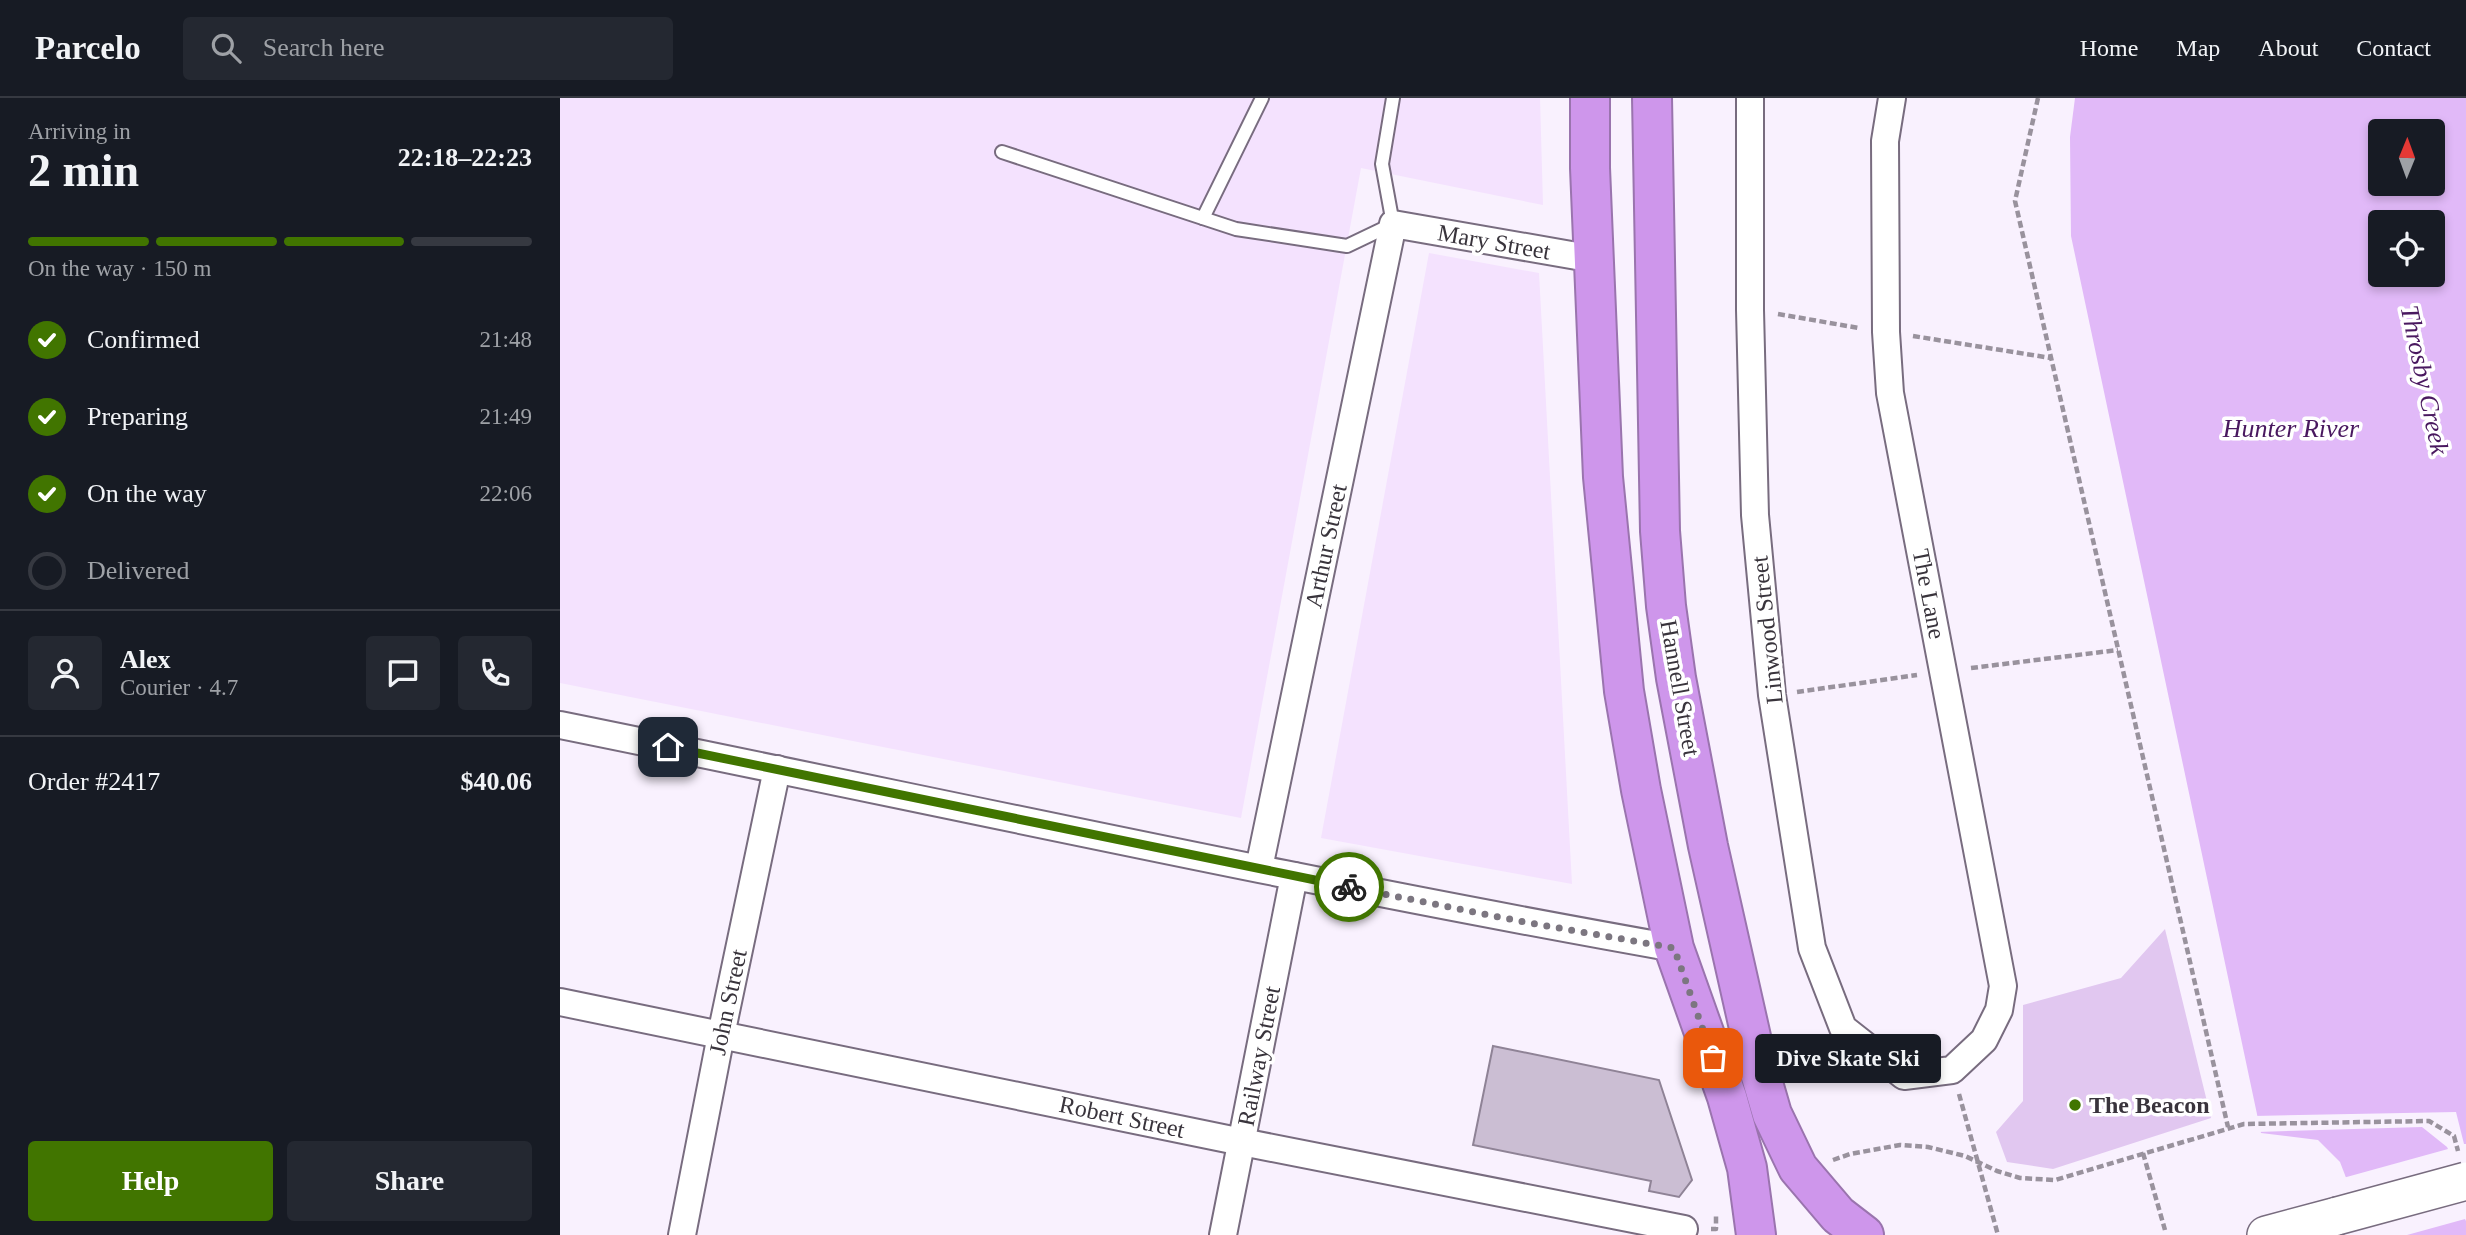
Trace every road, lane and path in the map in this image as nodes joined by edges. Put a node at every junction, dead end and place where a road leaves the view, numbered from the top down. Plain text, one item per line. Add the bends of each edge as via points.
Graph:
1 (1262, 98) edge
2 (1394, 98) edge
3 (1590, 98) edge
4 (1652, 98) edge
5 (1750, 98) edge
6 (1892, 98) edge
7 (2038, 98) edge
8 (1003, 152) dead end
9 (1203, 218) junction
10 (1393, 224) junction
11 (1594, 259) junction
12 (560, 725) edge
13 (777, 769) junction
14 (1259, 869) junction
15 (1294, 876) junction
16 (1674, 948) junction
17 (560, 1002) edge
18 (720, 1035) junction
19 (1952, 1070) junction
20 (2228, 1128) junction
21 (1242, 1142) junction
22 (2143, 1153) junction
23 (1838, 1159) dead end
24 (1979, 1162) junction
25 (2463, 1171) edge
26 (1684, 1228) dead end
27 (2165, 1230) dead end
28 (681, 1235) edge
29 (1223, 1235) edge
30 (1756, 1235) edge
31 (1864, 1235) edge
32 (1998, 1235) edge
33 (2266, 1235) edge

1 - 9 lane
2 - 10 lane via 1382,164
3 - 11 highway, Hannell Street
4 - 31 highway, Hannell Street via 1660,531 1676,678 1708,846 1772,1114 1798,1168 1838,1215
5 - 19 street, Linwood Street via 1755,515 1772,695 1812,948 1843,1028 1904,1076
6 - 19 street, The Lane via 1885,141 1890,393 2003,986 1999,1010 1984,1040
7 - 20 path via 2015,201
8 - 9 lane
9 - 10 lane via 1236,229 1347,246
10 - 11 street, Mary Street
10 - 14 street, Arthur Street
11 - 16 highway, Hannell Street via 1603,477 1624,691
12 - 13 street
13 - 14 street
13 - 18 street, John Street
14 - 15 street
15 - 16 street
15 - 21 street, Railway Street
16 - 30 highway, Hannell Street via 1727,1097 1747,1168
17 - 18 street, Robert Street
18 - 21 street, Robert Street
18 - 28 street, John Street
19 - 24 path
20 - 22 path
20 - 25 path via 2429,1121 2454,1136
21 - 26 street, Robert Street
21 - 29 street, Railway Street
22 - 24 path via 2055,1180 2020,1178
22 - 27 path
23 - 24 path via 1900,1145 1941,1149
24 - 32 path
25 - 33 main road, bridge via 2337,1216

